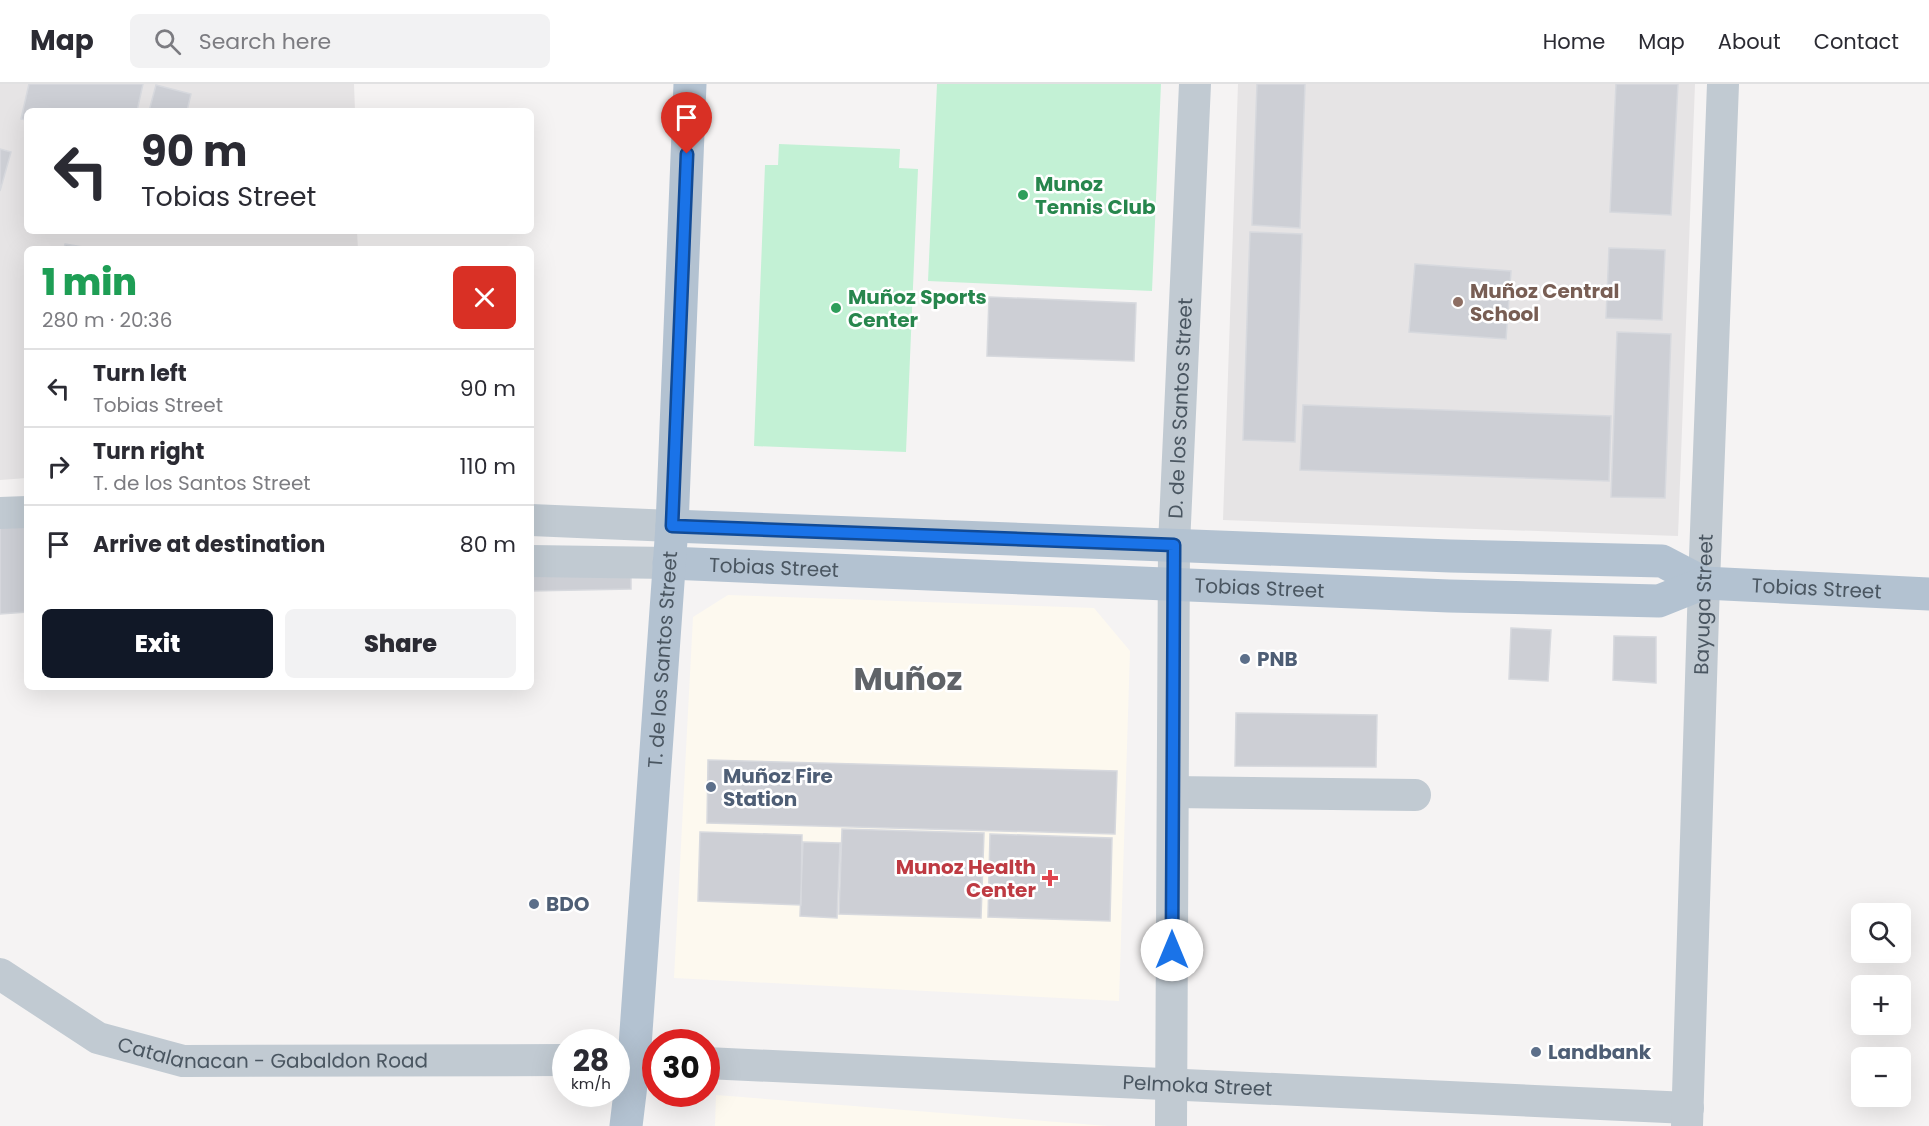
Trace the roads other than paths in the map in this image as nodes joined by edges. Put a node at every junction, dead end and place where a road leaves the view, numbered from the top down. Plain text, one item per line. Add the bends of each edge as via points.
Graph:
1 (690, 84) edge
2 (1195, 84) edge
3 (1723, 84) edge
4 (24, 512) edge
5 (0, 513) edge
6 (534, 520) edge
7 (672, 526) junction
8 (1174, 545) junction
9 (1450, 556) junction
10 (534, 561) edge
11 (669, 563) junction
12 (1704, 584) junction
13 (1173, 585) junction
14 (1929, 594) edge
15 (1449, 596) junction
16 (1173, 792) junction
17 (1415, 795) dead end
18 (0, 974) edge
19 (552, 1060) edge
20 (635, 1060) edge
21 (720, 1064) edge
22 (1172, 1084) junction
23 (1687, 1117) edge
24 (626, 1126) edge
25 (1171, 1126) edge

1 - 7 main road, T. de los Santos Street
2 - 8 street, D. de los Santos Street
3 - 12 street, Bayuga Street
4 - 5 street
6 - 7 street
7 - 8 main road, Tobias Street
7 - 11 main road, T. de los Santos Street
8 - 9 main road, Tobias Street
8 - 13 street, D. de los Santos Street
9 - 12 main road, Tobias Street via 1662,561
9 - 15 main road
10 - 11 street
11 - 13 main road, Tobias Street
11 - 20 main road, T. de los Santos Street
12 - 14 main road, Tobias Street
12 - 15 main road, Tobias Street via 1659,601
12 - 23 street, Bayuga Street
13 - 15 main road, Tobias Street
13 - 16 street, D. de los Santos Street
16 - 17 street
16 - 22 street, D. de los Santos Street
18 - 19 street, Catalanacan - Gabaldon Road via 98,1038 183,1061
20 - 24 main road, T. de los Santos Street
21 - 22 street, Pelmoka Street
22 - 23 street, Pelmoka Street
22 - 25 street, D. de los Santos Street

